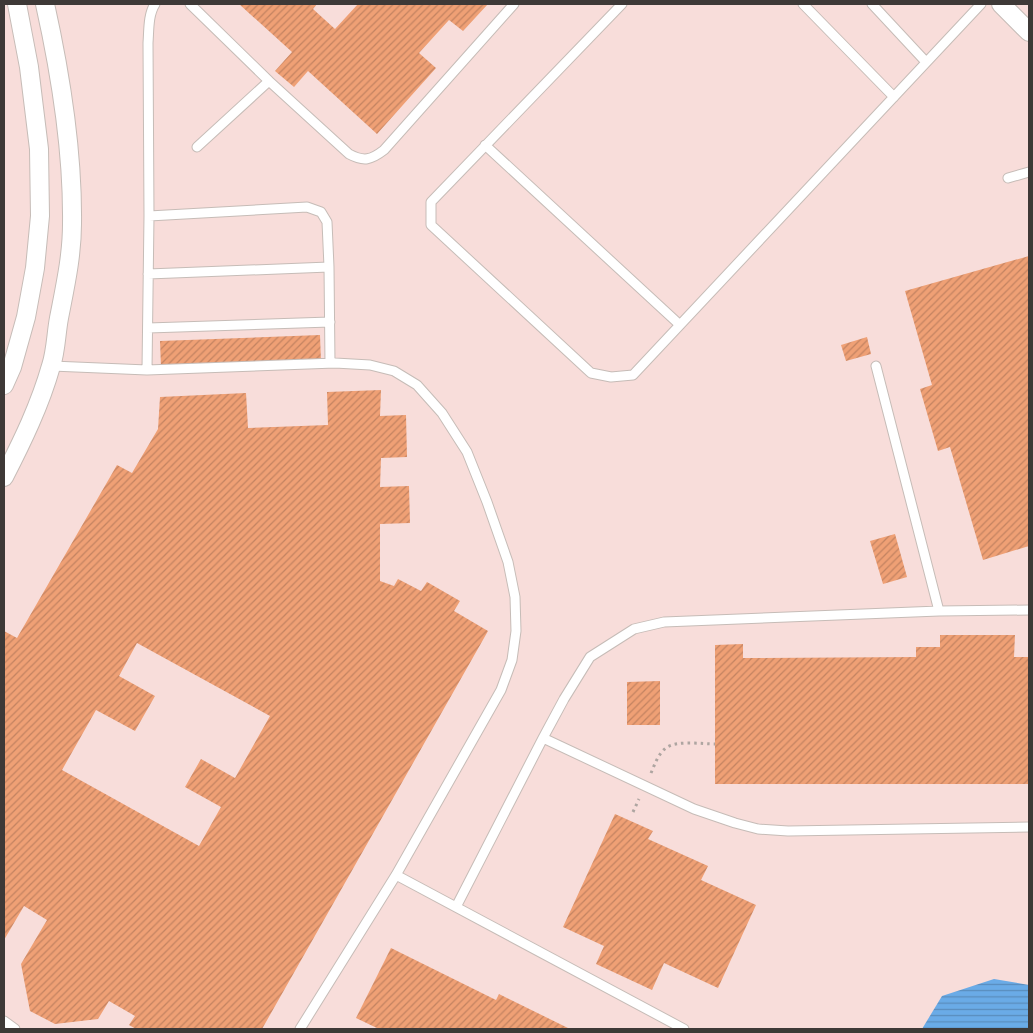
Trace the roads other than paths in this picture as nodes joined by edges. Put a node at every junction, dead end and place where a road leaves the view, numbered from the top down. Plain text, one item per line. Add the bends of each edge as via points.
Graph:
1 (18, 4) edge
2 (45, 4) edge
3 (155, 4) edge
4 (190, 4) edge
5 (514, 4) edge
6 (622, 4) edge
7 (804, 4) edge
8 (872, 4) edge
9 (981, 4) edge
10 (1001, 4) edge
11 (1029, 32) edge
12 (926, 62) junction
13 (269, 81) junction
14 (894, 97) junction
15 (485, 145) junction
16 (197, 147) dead end
17 (1029, 172) edge
18 (1008, 178) dead end
19 (150, 216) junction
20 (329, 267) junction
21 (148, 274) junction
22 (330, 322) junction
23 (680, 325) junction
24 (148, 328) junction
25 (330, 363) junction
26 (52, 366) junction
27 (876, 366) dead end
28 (147, 370) junction
29 (4, 385) edge
30 (5, 472) edge
31 (1029, 610) edge
32 (939, 611) junction
33 (542, 738) junction
34 (1029, 827) edge
35 (396, 875) junction
36 (456, 907) junction
37 (4, 1021) edge
38 (15, 1029) edge
39 (300, 1029) edge
40 (684, 1029) edge

1 - 29 street via 38,149 40,216 26,317
2 - 26 street via 65,110 71,173 69,260
3 - 19 lane via 149,20 148,43
4 - 13 lane
5 - 13 lane via 374,158 357,158 348,154
6 - 15 lane
7 - 14 lane
8 - 12 lane
9 - 12 lane
10 - 11 street
12 - 14 lane
13 - 16 lane
14 - 23 lane
15 - 23 lane
15 - 23 lane via 431,202 431,225 445,239 591,373 611,377 633,375
17 - 18 lane
19 - 20 lane via 307,207 321,212 327,222
19 - 21 lane
20 - 21 lane
20 - 22 lane
21 - 24 lane
22 - 24 lane
22 - 25 lane
24 - 28 lane
25 - 28 lane
25 - 35 lane via 370,365 394,371 417,385 442,413 467,452 487,502 508,562 515,598 516,631 512,660 500,690
26 - 28 lane
26 - 30 street via 30,425
27 - 32 lane
31 - 32 lane
32 - 33 lane via 664,622 634,629 590,657
33 - 34 lane via 694,809 758,829
33 - 36 lane
35 - 36 lane
35 - 39 lane
36 - 40 lane
37 - 38 lane

